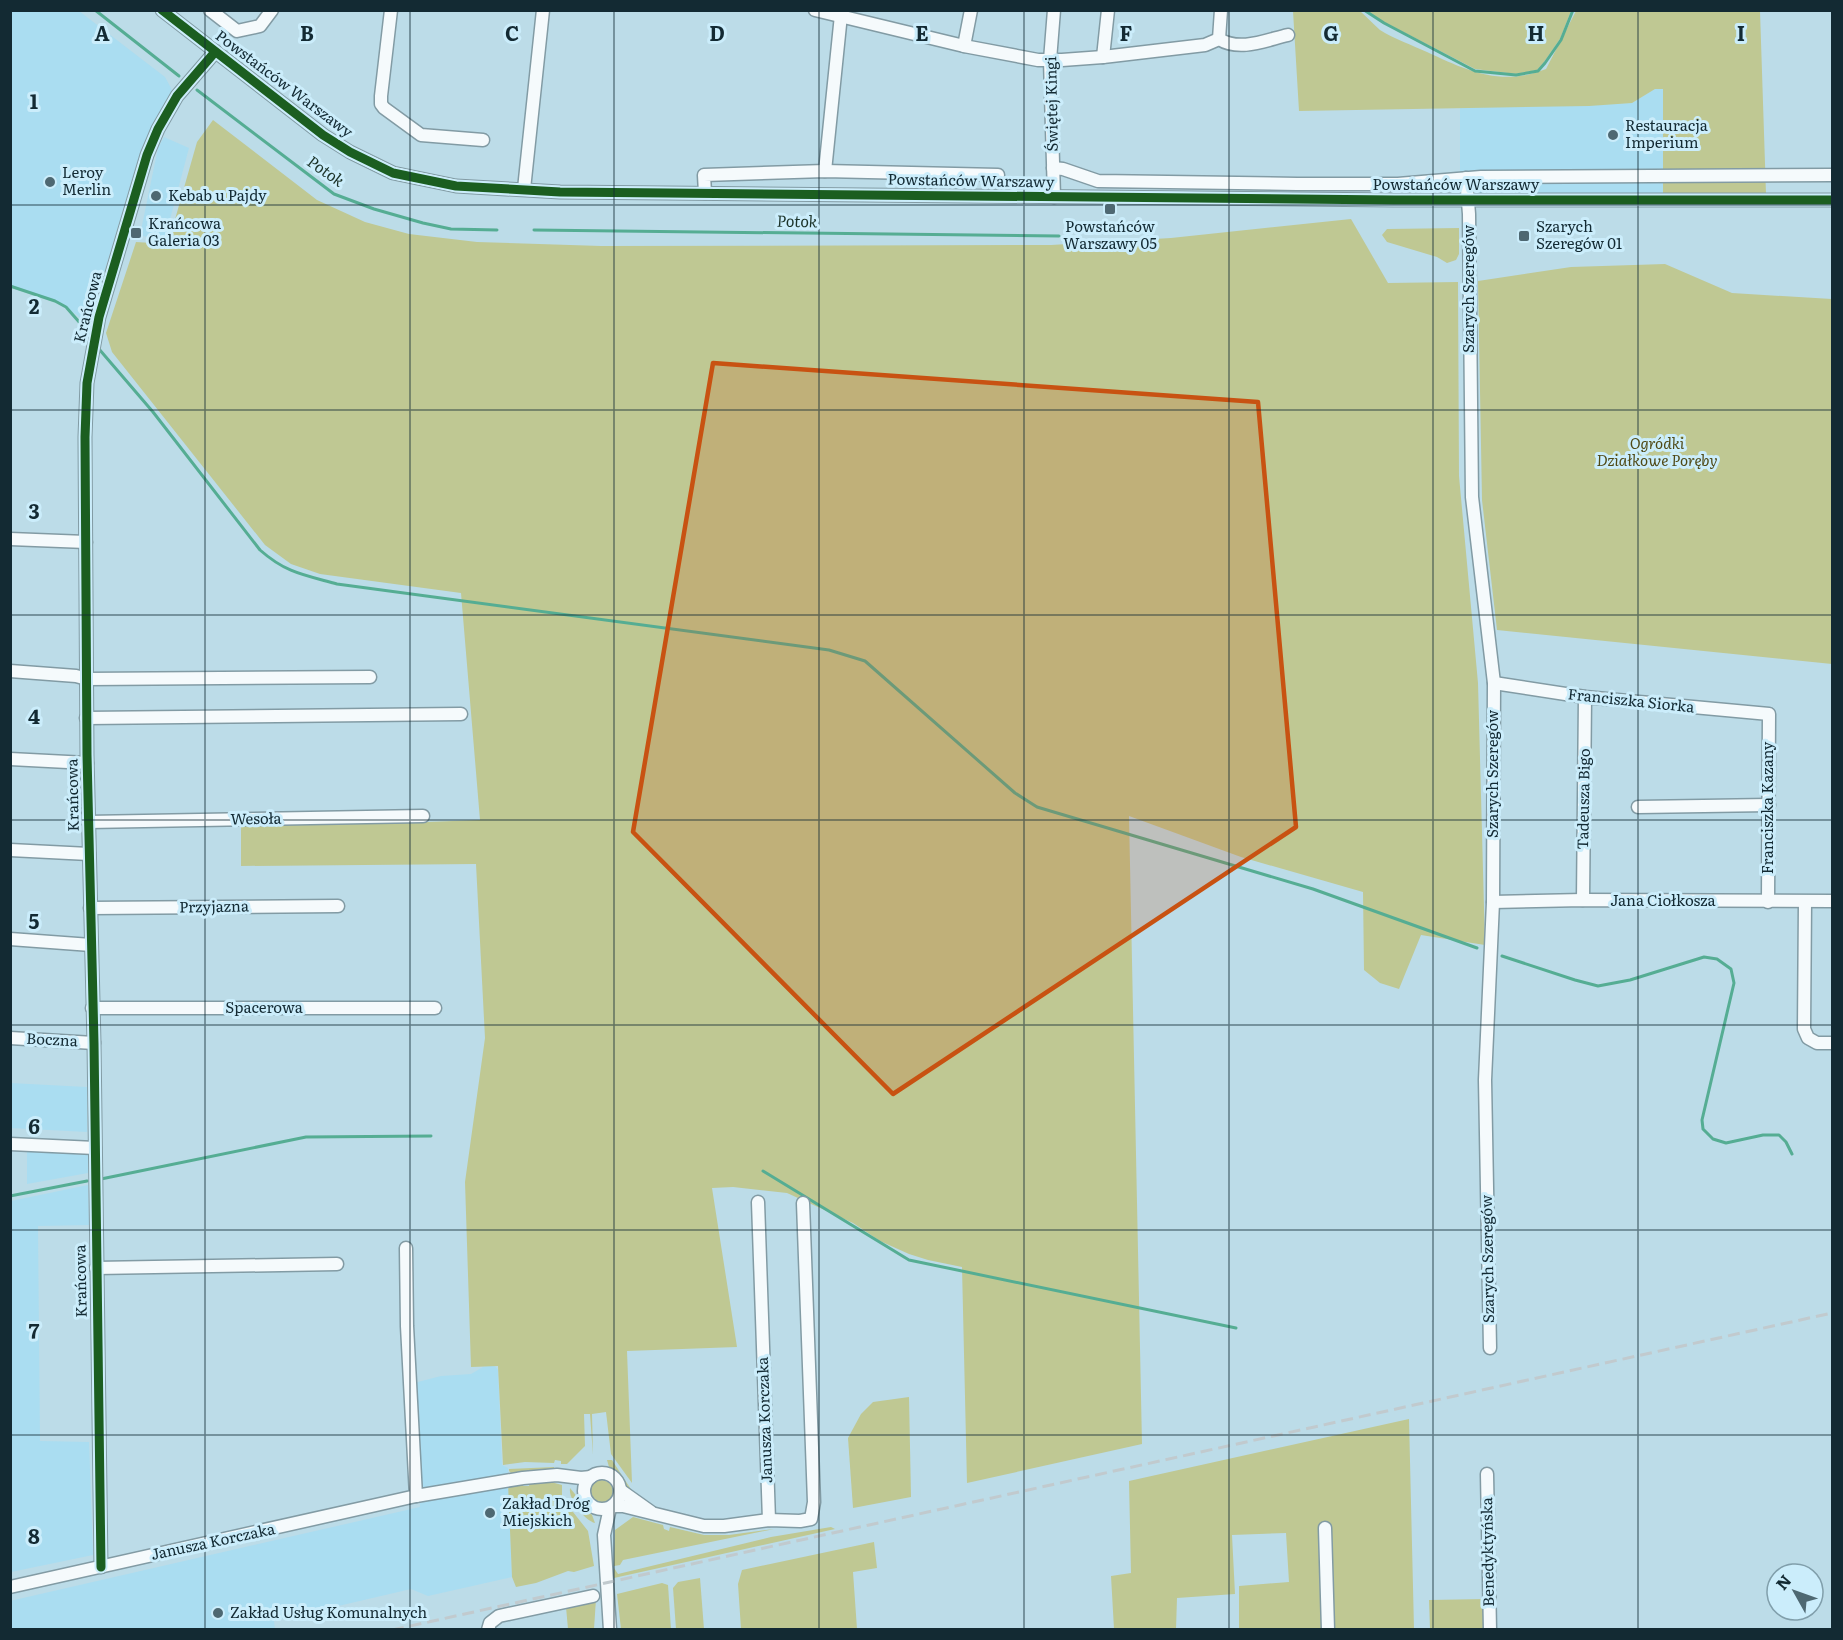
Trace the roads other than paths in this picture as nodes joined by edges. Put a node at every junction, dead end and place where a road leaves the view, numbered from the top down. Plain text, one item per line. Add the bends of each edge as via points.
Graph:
1 (162, 10) edge
2 (210, 10) edge
3 (272, 10) edge
4 (391, 10) edge
5 (543, 10) edge
6 (815, 10) edge
7 (971, 10) edge
8 (1053, 10) edge
9 (1108, 10) edge
10 (1221, 10) edge
11 (841, 15) junction
12 (1288, 35) dead end
13 (1219, 39) junction
14 (964, 46) junction
15 (214, 52) junction
16 (1103, 57) junction
17 (1050, 60) junction
18 (483, 140) dead end
19 (1053, 168) junction
20 (825, 171) junction
21 (998, 175) dead end
22 (1833, 175) edge
23 (1466, 178) junction
24 (524, 189) junction
25 (705, 193) junction
26 (1054, 197) junction
27 (1468, 200) junction
28 (1833, 200) edge
29 (10, 539) edge
30 (86, 542) junction
31 (10, 671) edge
32 (370, 677) dead end
33 (87, 679) junction
34 (1494, 683) junction
35 (1585, 697) junction
36 (461, 714) dead end
37 (1769, 714) joint
38 (87, 718) junction
39 (10, 759) edge
40 (87, 763) junction
41 (1769, 805) junction
42 (1638, 807) dead end
43 (423, 816) dead end
44 (88, 822) junction
45 (10, 850) edge
46 (89, 854) junction
47 (1583, 900) junction
48 (1493, 902) junction
49 (1768, 902) junction
50 (1805, 902) junction
51 (1833, 902) edge
52 (338, 906) dead end
53 (90, 908) junction
54 (10, 939) edge
55 (91, 945) junction
56 (92, 1008) junction
57 (435, 1008) dead end
58 (10, 1038) edge
59 (94, 1043) junction
60 (1833, 1043) edge
61 (10, 1144) edge
62 (95, 1148) junction
63 (758, 1202) dead end
64 (803, 1203) dead end
65 (406, 1248) dead end
66 (337, 1264) dead end
67 (96, 1268) junction
68 (1490, 1348) dead end
69 (1487, 1474) dead end
70 (542, 1476) junction
71 (591, 1477) junction
72 (620, 1490) junction
73 (584, 1492) junction
74 (416, 1496) junction
75 (592, 1507) junction
76 (611, 1507) junction
77 (652, 1512) junction
78 (769, 1520) junction
79 (1325, 1528) dead end
80 (604, 1535) junction
81 (101, 1567) junction
82 (10, 1587) edge
83 (593, 1596) dead end
84 (488, 1629) edge
85 (610, 1629) edge
86 (1328, 1629) edge
87 (1490, 1629) edge

1 - 15 street, Powstańców Warszawy
2 - 3 street via 237,31 260,26
4 - 18 street via 381,104 421,135
5 - 24 street
6 - 11 street
7 - 14 street
8 - 17 street, Świętej Kingi
9 - 16 street
10 - 13 street
11 - 14 street
11 - 20 street
12 - 13 street via 1238,45
13 - 16 street via 1205,45
14 - 17 street
15 - 24 street, Powstańców Warszawy via 301,119 369,162 393,172 456,186
15 - 30 street, Krańcowa via 177,96 158,129 136,187 99,317 87,383
16 - 17 street
17 - 19 street, Świętej Kingi
19 - 23 street via 1115,182 1398,184
19 - 26 street, Świętej Kingi
20 - 21 street
20 - 25 street via 704,175
22 - 23 street
23 - 27 street, Szarych Szeregów
24 - 25 street, Powstańców Warszawy
25 - 26 street, Powstańców Warszawy
26 - 27 street, Powstańców Warszawy
27 - 28 street, Powstańców Warszawy
27 - 34 street, Szarych Szeregów via 1472,496
29 - 30 street
30 - 33 street, Krańcowa
31 - 33 street
32 - 33 street
33 - 38 street, Krańcowa
34 - 35 street, Franciszka Siorka
34 - 48 street, Szarych Szeregów
35 - 37 street, Franciszka Siorka
35 - 47 street, Tadeusza Bigo
36 - 38 street
37 - 41 street, Franciszka Kazany
38 - 40 street, Krańcowa
39 - 40 street, Krańcowa
40 - 44 street, Krańcowa
41 - 42 street
41 - 49 street, Franciszka Kazany
43 - 44 street, Wesoła
44 - 46 street, Krańcowa
45 - 46 street
46 - 53 street, Krańcowa
47 - 48 street, Jana Ciołkosza
47 - 49 street, Jana Ciołkosza
48 - 68 street, Szarych Szeregów via 1485,1080
49 - 50 street, Jana Ciołkosza
50 - 51 street, Jana Ciołkosza
50 - 60 street via 1804,1029 1808,1038 1817,1043
52 - 53 street, Przyjazna
53 - 55 street, Krańcowa
54 - 55 street
55 - 56 street, Krańcowa
56 - 57 street, Spacerowa
56 - 59 street, Krańcowa
58 - 59 street, Boczna
59 - 62 street, Krańcowa
61 - 62 street
62 - 67 street, Krańcowa
63 - 78 street, Janusza Korczaka
64 - 78 street via 814,1502 811,1519
65 - 74 street
66 - 67 street, Krańcowa
67 - 81 street, Krańcowa
69 - 87 street, Benedyktyńska
70 - 71 street, Janusza Korczaka
70 - 73 street, Janusza Korczaka
70 - 74 street, Janusza Korczaka
71 - 72 street via 603,1473 612,1476
71 - 73 street
72 - 76 street via 619,1499
72 - 77 street
73 - 75 street
74 - 81 street, Janusza Korczaka
75 - 76 street
75 - 80 street
76 - 77 street
76 - 80 street
77 - 78 street via 704,1526
79 - 86 street
80 - 85 street
81 - 82 street, Janusza Korczaka
83 - 84 street via 499,1616

